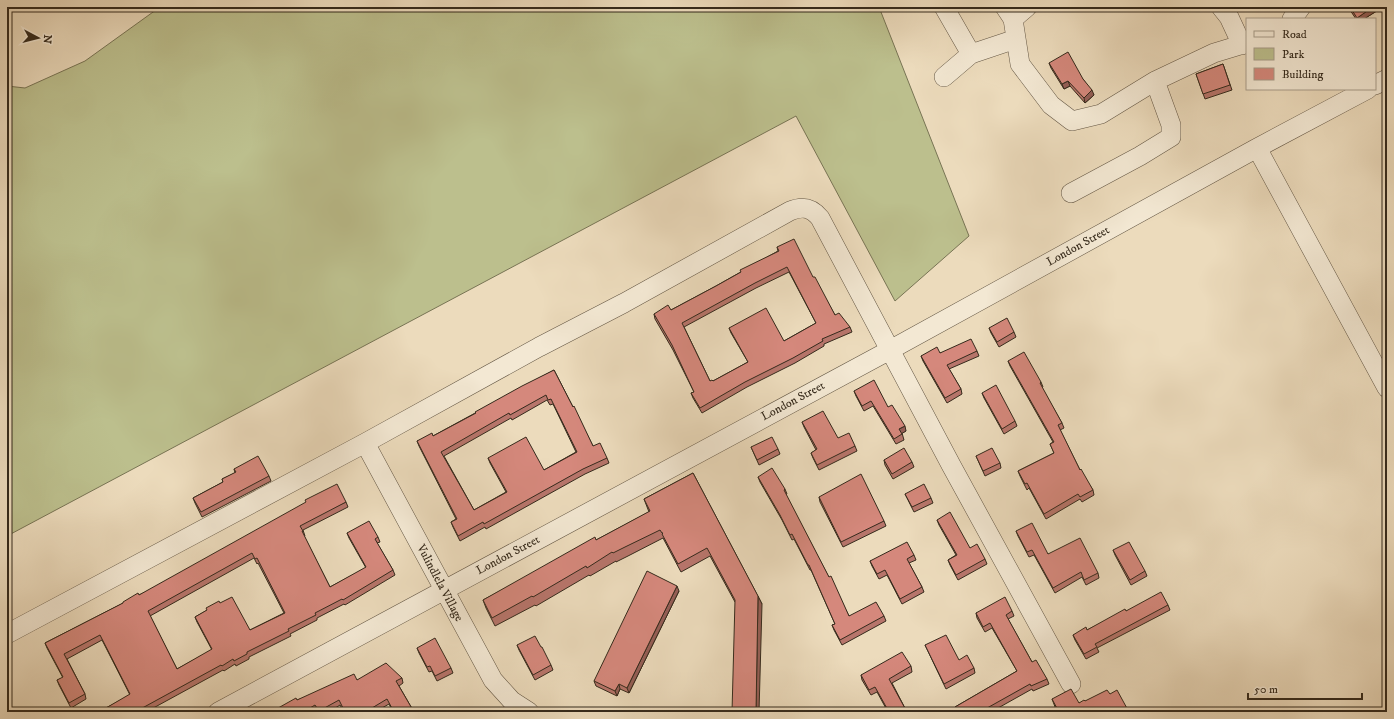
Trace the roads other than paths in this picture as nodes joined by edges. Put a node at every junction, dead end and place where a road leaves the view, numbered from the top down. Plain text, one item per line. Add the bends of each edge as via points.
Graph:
1 (944, 7) edge
2 (1027, 7) edge
3 (1221, 7) edge
4 (1301, 7) edge
5 (1009, 13) edge
6 (1293, 18) edge
7 (1016, 39) junction
8 (1245, 44) edge
9 (971, 54) junction
10 (944, 77) dead end
11 (1387, 79) edge
12 (1155, 81) junction
13 (1376, 84) edge
14 (1366, 90) edge
15 (1257, 148) junction
16 (1071, 193) dead end
17 (890, 350) junction
18 (1387, 388) edge
19 (365, 443) junction
20 (443, 589) junction
21 (7, 634) edge
22 (1071, 684) dead end
23 (218, 712) edge
24 (529, 712) edge

1 - 9 street
2 - 5 street
3 - 8 street
4 - 6 street
5 - 7 street
7 - 9 street
7 - 12 street via 1020,64 1051,105 1072,121 1101,114
8 - 12 street via 1214,53
9 - 10 street
11 - 13 street
12 - 16 street via 1171,125 1171,137
14 - 15 street, London Street
15 - 17 street, London Street
15 - 18 street
17 - 19 street via 820,218 811,209 802,207 790,211 624,303 538,347
17 - 20 street, London Street
17 - 22 street
19 - 20 street, Vulindlela Village
19 - 21 street
20 - 23 street, London Street
20 - 24 street, Vulindlela Village via 493,680 512,701

